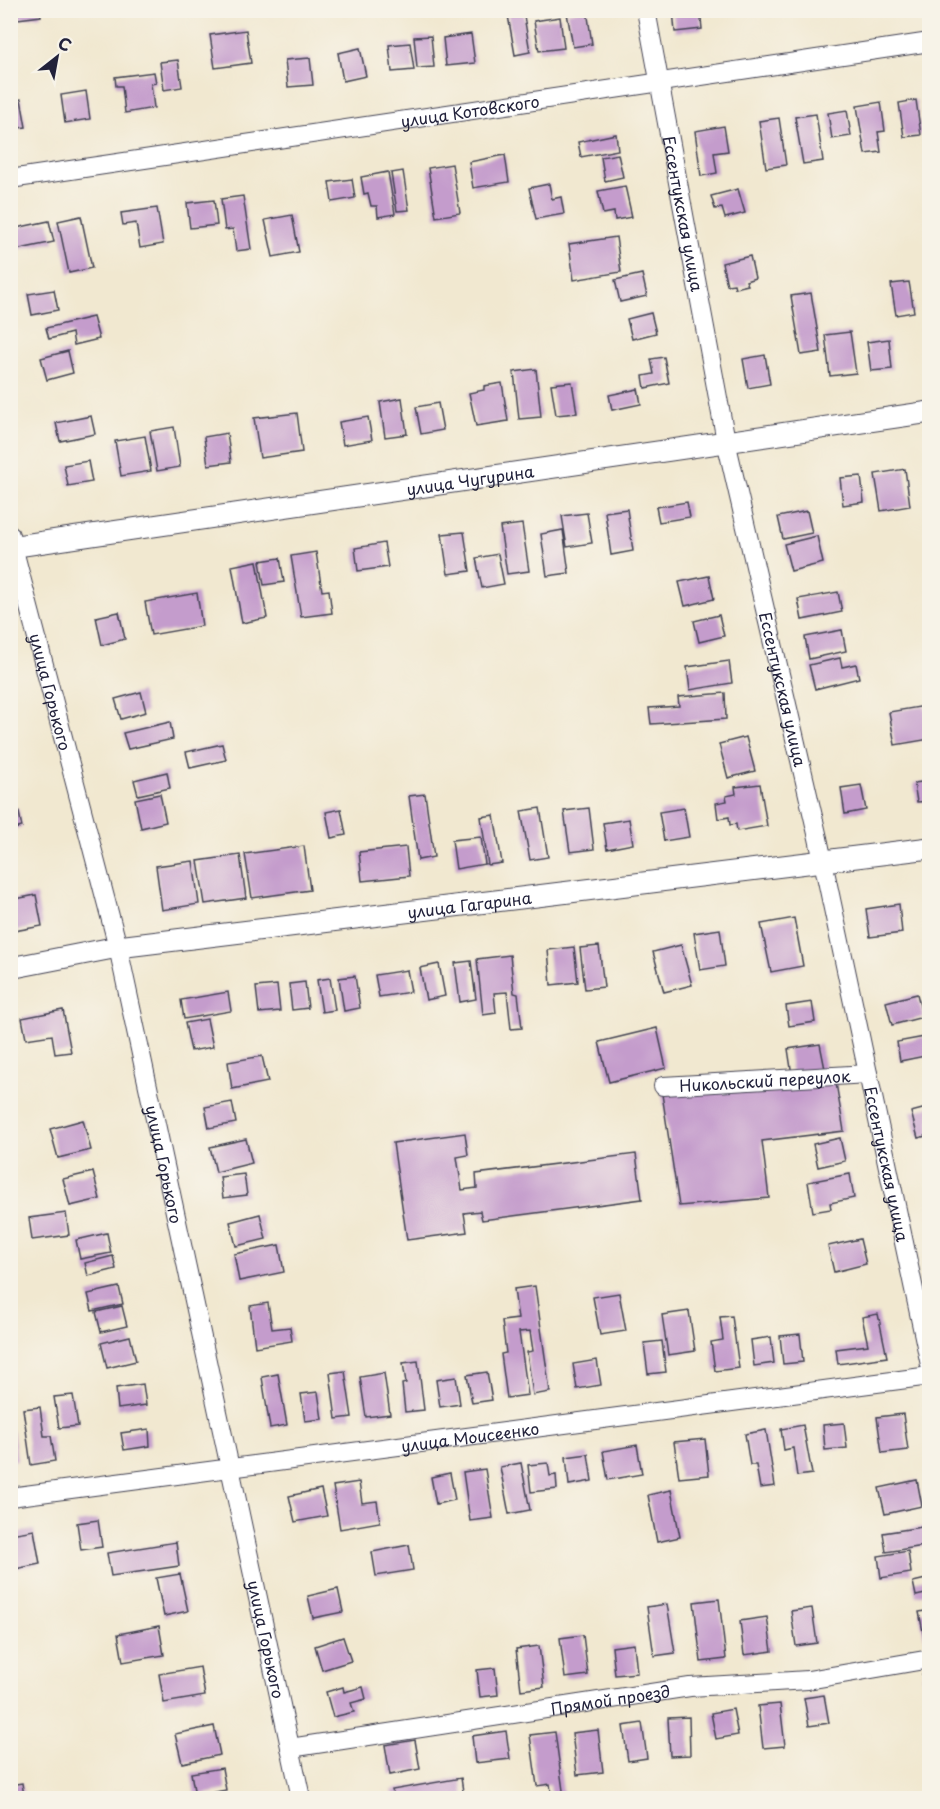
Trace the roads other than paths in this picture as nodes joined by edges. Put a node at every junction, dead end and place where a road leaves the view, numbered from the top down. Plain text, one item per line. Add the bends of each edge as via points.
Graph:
1 (646, 10) edge
2 (930, 42) edge
3 (659, 82) junction
4 (10, 179) edge
5 (930, 412) edge
6 (726, 441) junction
7 (11, 543) edge
8 (930, 848) edge
9 (823, 862) junction
10 (118, 947) junction
11 (10, 968) edge
12 (868, 1074) junction
13 (663, 1086) dead end
14 (930, 1365) edge
15 (930, 1376) edge
16 (230, 1468) junction
17 (10, 1497) edge
18 (930, 1659) edge
19 (290, 1748) junction
20 (301, 1798) edge

1 - 3 street, Ессентукская улица
2 - 3 street, улица Котовского
3 - 4 street, улица Котовского
3 - 6 street, Ессентукская улица
5 - 6 street, улица Чугурина
6 - 7 street, улица Чугурина
6 - 9 street, Ессентукская улица
7 - 10 street, улица Горького
8 - 9 street, улица Гагарина
9 - 10 street, улица Гагарина
9 - 12 street, Ессентукская улица
10 - 11 street, улица Гагарина
10 - 16 street, улица Горького
12 - 13 street, Никольский переулок
12 - 14 street, Ессентукская улица
15 - 16 street, улица Моисеенко
16 - 17 street, улица Моисеенко
16 - 19 street, улица Горького
18 - 19 street, Прямой проезд via 808,1680 690,1687
19 - 20 street, улица Горького

